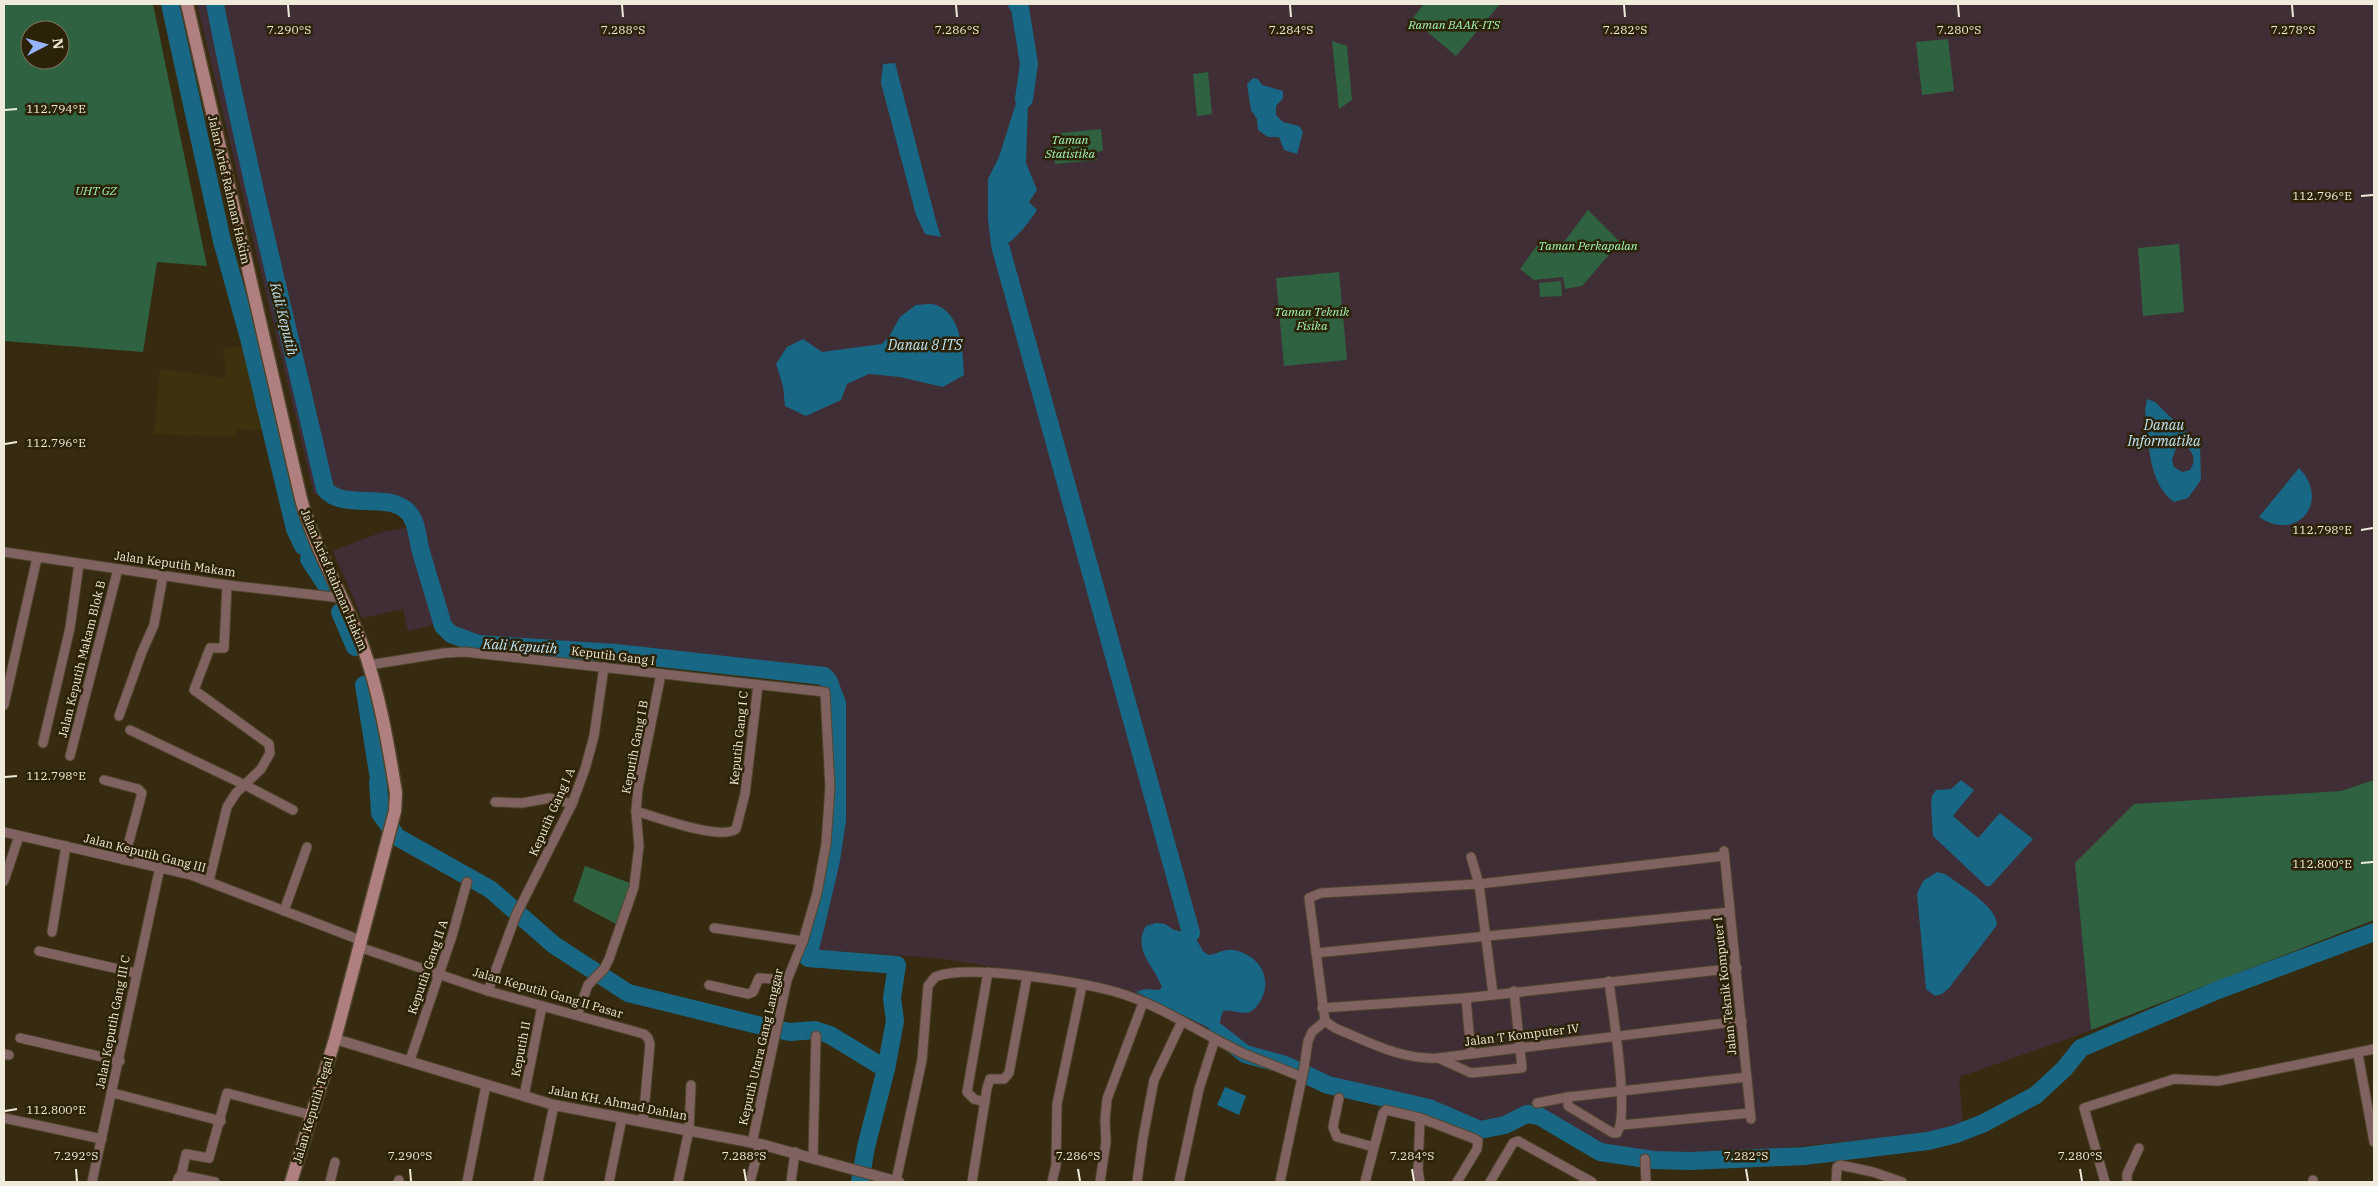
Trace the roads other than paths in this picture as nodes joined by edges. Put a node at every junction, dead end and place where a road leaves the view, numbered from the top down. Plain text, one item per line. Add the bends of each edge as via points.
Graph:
1 (187, 4) edge
2 (4, 552) edge
3 (37, 558) junction
4 (79, 564) junction
5 (118, 569) junction
6 (164, 576) junction
7 (227, 585) junction
8 (342, 598) junction
9 (369, 665) junction
10 (604, 667) junction
11 (660, 674) junction
12 (758, 685) junction
13 (825, 692) joint
14 (4, 705) edge
15 (119, 716) dead end
16 (130, 730) dead end
17 (43, 743) dead end
18 (70, 756) dead end
19 (104, 780) dead end
20 (245, 784) junction
21 (495, 802) dead end
22 (572, 804) junction
23 (293, 810) dead end
24 (636, 811) junction
25 (4, 832) edge
26 (19, 836) junction
27 (66, 846) junction
28 (306, 847) dead end
29 (1471, 857) dead end
30 (124, 860) junction
31 (160, 867) junction
32 (4, 881) edge
33 (209, 881) junction
34 (467, 882) dead end
35 (1479, 884) junction
36 (284, 911) junction
37 (1730, 912) junction
38 (714, 928) dead end
39 (52, 932) dead end
40 (1485, 936) junction
41 (804, 941) junction
42 (359, 943) junction
43 (38, 951) dead end
44 (1316, 954) junction
45 (1737, 968) junction
46 (988, 972) junction
47 (136, 973) junction
48 (439, 973) junction
49 (1027, 977) junction
50 (787, 980) junction
51 (1609, 981) junction
52 (709, 985) dead end
53 (1082, 986) junction
54 (488, 991) junction
55 (1514, 991) junction
56 (1493, 994) junction
57 (1466, 998) junction
58 (1143, 1002) junction
59 (542, 1006) junction
60 (1322, 1008) junction
61 (577, 1015) junction
62 (1182, 1021) junction
63 (1325, 1021) junction
64 (1742, 1022) junction
65 (816, 1036) dead end
66 (1615, 1036) junction
67 (20, 1038) dead end
68 (335, 1039) junction
69 (1215, 1039) junction
70 (1520, 1048) junction
71 (2374, 1049) edge
72 (1471, 1054) junction
73 (2358, 1054) junction
74 (1438, 1058) junction
75 (410, 1060) junction
76 (120, 1061) junction
77 (1303, 1073) junction
78 (1747, 1077) junction
79 (486, 1084) junction
80 (691, 1085) dead end
81 (1621, 1092) junction
82 (113, 1093) junction
83 (524, 1096) junction
84 (1568, 1097) junction
85 (1338, 1098) dead end
86 (985, 1102) junction
87 (1537, 1103) dead end
88 (554, 1105) junction
89 (311, 1115) junction
90 (4, 1118) edge
91 (622, 1118) junction
92 (1420, 1118) junction
93 (221, 1121) junction
94 (643, 1122) junction
95 (1622, 1125) junction
96 (689, 1130) junction
97 (102, 1139) junction
98 (2374, 1142) edge
99 (756, 1144) junction
100 (1374, 1147) junction
101 (2139, 1148) dead end
102 (795, 1152) junction
103 (813, 1158) junction
104 (1646, 1160) dead end
105 (335, 1162) dead end
106 (179, 1179) edge
107 (92, 1182) edge
108 (215, 1182) edge
109 (291, 1182) edge
110 (330, 1182) edge
111 (467, 1182) edge
112 (538, 1182) edge
113 (609, 1182) edge
114 (678, 1182) edge
115 (750, 1182) edge
116 (791, 1182) edge
117 (898, 1182) edge
118 (972, 1182) edge
119 (1052, 1182) edge
120 (1100, 1182) edge
121 (1137, 1182) edge
122 (1179, 1182) edge
123 (1280, 1182) edge
124 (1364, 1182) edge
125 (1420, 1182) edge
126 (1457, 1182) edge
127 (1490, 1182) edge
128 (1592, 1182) edge
129 (1646, 1182) edge
130 (1836, 1182) edge
131 (1902, 1182) edge
132 (2105, 1182) edge
133 (2127, 1182) edge

1 - 8 main road, Jalan Arief Rahman Hakim via 301,499 317,546
2 - 3 street, Jalan Keputih Makam
3 - 4 street, Jalan Keputih Makam
3 - 14 street
4 - 5 street, Jalan Keputih Makam
4 - 17 street via 70,628
5 - 6 street, Jalan Keputih Makam
5 - 18 street, Jalan Keputih Makam Blok B
6 - 7 street, Jalan Keputih Makam
6 - 15 street via 154,625
7 - 8 street, Jalan Keputih Makam
7 - 20 street via 224,648 211,647 208,651 195,691 270,746 270,753 261,769
8 - 9 main road, Jalan Arief Rahman Hakim
9 - 10 street, Keputih Gang I via 453,652
9 - 42 main road, Jalan Arief Rahman Hakim via 396,801
10 - 11 street, Keputih Gang I
10 - 22 street, Keputih Gang I A via 594,736
11 - 12 street, Keputih Gang I
11 - 24 street, Keputih Gang I B
12 - 13 street, Keputih Gang I
12 - 24 street, Keputih Gang I C via 745,794 737,826 728,832 697,828
13 - 41 street, Keputih Utara Gang Langgar via 830,816 817,893
16 - 20 street
19 - 30 street via 142,793
20 - 23 street
20 - 33 street via 227,807
21 - 22 street via 522,803 550,798
22 - 54 street, Keputih Gang I A via 516,916
24 - 61 street, Keputih Gang I B via 639,846 634,887 604,969 591,981
25 - 26 street, Jalan Keputih Gang III
26 - 27 street, Jalan Keputih Gang III
26 - 32 street
27 - 30 street, Jalan Keputih Gang III
27 - 39 street
28 - 36 street
29 - 35 street
30 - 31 street, Jalan Keputih Gang III
31 - 33 street, Jalan Keputih Gang III
31 - 47 street, Jalan Keputih Gang III C
33 - 36 street, Jalan Keputih Gang III
34 - 48 street, Keputih Gang II A
35 - 37 street, Jalan Teknik Komputer I via 1724,853
35 - 40 street
35 - 44 street via 1314,894 1309,898
36 - 42 street, Jalan Keputih Gang III
37 - 40 street
37 - 45 street, Jalan Teknik Komputer I
38 - 41 street
40 - 44 street
40 - 56 street
41 - 50 street, Keputih Utara Gang Langgar
42 - 48 street, Jalan Keputih Gang II Pasar
42 - 68 main road, Jalan Arief Rahman Hakim
43 - 47 street
44 - 60 street
45 - 51 street
45 - 64 street, Jalan Teknik Komputer I
46 - 49 street
46 - 86 street via 967,1092 974,1099
46 - 117 street via 941,974 928,986 922,1060
47 - 76 street, Jalan Keputih Gang III C
48 - 54 street, Jalan Keputih Gang II Pasar
48 - 75 street, Keputih Gang II A
49 - 53 street
49 - 86 street via 1009,1073 1004,1080 990,1079
50 - 52 street via 759,978 753,992 748,994
50 - 99 street, Keputih Utara Gang Langgar
51 - 55 street
51 - 66 street
53 - 58 street via 1115,992
53 - 119 street via 1057,1104 1056,1165
54 - 59 street, Jalan Keputih Gang II Pasar
55 - 56 street
55 - 70 street
56 - 57 street
57 - 60 street
57 - 72 street
58 - 62 street
58 - 120 street via 1107,1099 1104,1120 1106,1142
59 - 61 street, Jalan Keputih Gang II Pasar
59 - 83 street, Keputih II
60 - 63 street
61 - 94 street, Jalan Keputih Gang II Pasar via 639,1032 648,1038
62 - 69 street
62 - 121 street via 1154,1080
63 - 74 street, Jalan T Komputer IV via 1404,1056
63 - 77 street via 1310,1036
64 - 66 street, Jalan T Komputer IV
64 - 78 street, Jalan Teknik Komputer I
65 - 103 street
66 - 70 street, Jalan T Komputer IV
66 - 81 street
67 - 76 street
68 - 75 street, Jalan KH. Ahmad Dahlan
68 - 89 main road, Jalan Keputih Tegal
69 - 77 street
69 - 122 street via 1199,1089
70 - 72 street, Jalan T Komputer IV
70 - 74 street via 1523,1065 1520,1069 1471,1073
71 - 73 street
72 - 74 street, Jalan T Komputer IV
73 - 98 street
73 - 132 street via 2218,1081 2174,1079 2084,1108
75 - 79 street, Jalan KH. Ahmad Dahlan
76 - 82 street, Jalan Keputih Gang III C
77 - 123 street
78 - 81 street
78 - 95 street, Jalan Teknik Komputer I via 1750,1116
79 - 83 street, Jalan KH. Ahmad Dahlan
79 - 111 street
80 - 96 street
81 - 84 street
81 - 95 street
82 - 93 street
82 - 97 street, Jalan Keputih Gang III C
83 - 88 street, Jalan KH. Ahmad Dahlan
84 - 87 street
84 - 95 street via 1568,1106 1613,1133 1618,1133
85 - 100 street via 1333,1127 1337,1138
86 - 118 street
88 - 91 street, Jalan KH. Ahmad Dahlan
88 - 112 street
89 - 93 street via 227,1093
89 - 109 main road, Jalan Keputih Tegal
90 - 97 street
91 - 94 street, Jalan KH. Ahmad Dahlan
91 - 113 street
92 - 100 street via 1384,1110
92 - 125 street
92 - 126 street via 1478,1141 1477,1149
93 - 106 street via 209,1158 186,1154
94 - 96 street, Jalan KH. Ahmad Dahlan
96 - 99 street, Jalan KH. Ahmad Dahlan
96 - 114 street
97 - 107 street, Jalan Keputih Gang III C
99 - 102 street, Jalan KH. Ahmad Dahlan
99 - 115 street, Keputih Utara Gang Langgar
100 - 124 street
101 - 133 street via 2127,1174
102 - 103 street, Jalan KH. Ahmad Dahlan
102 - 116 street
103 - 117 street, Jalan KH. Ahmad Dahlan
104 - 129 street
105 - 110 street
106 - 108 street
127 - 128 street via 1518,1140
130 - 131 street via 1840,1165

